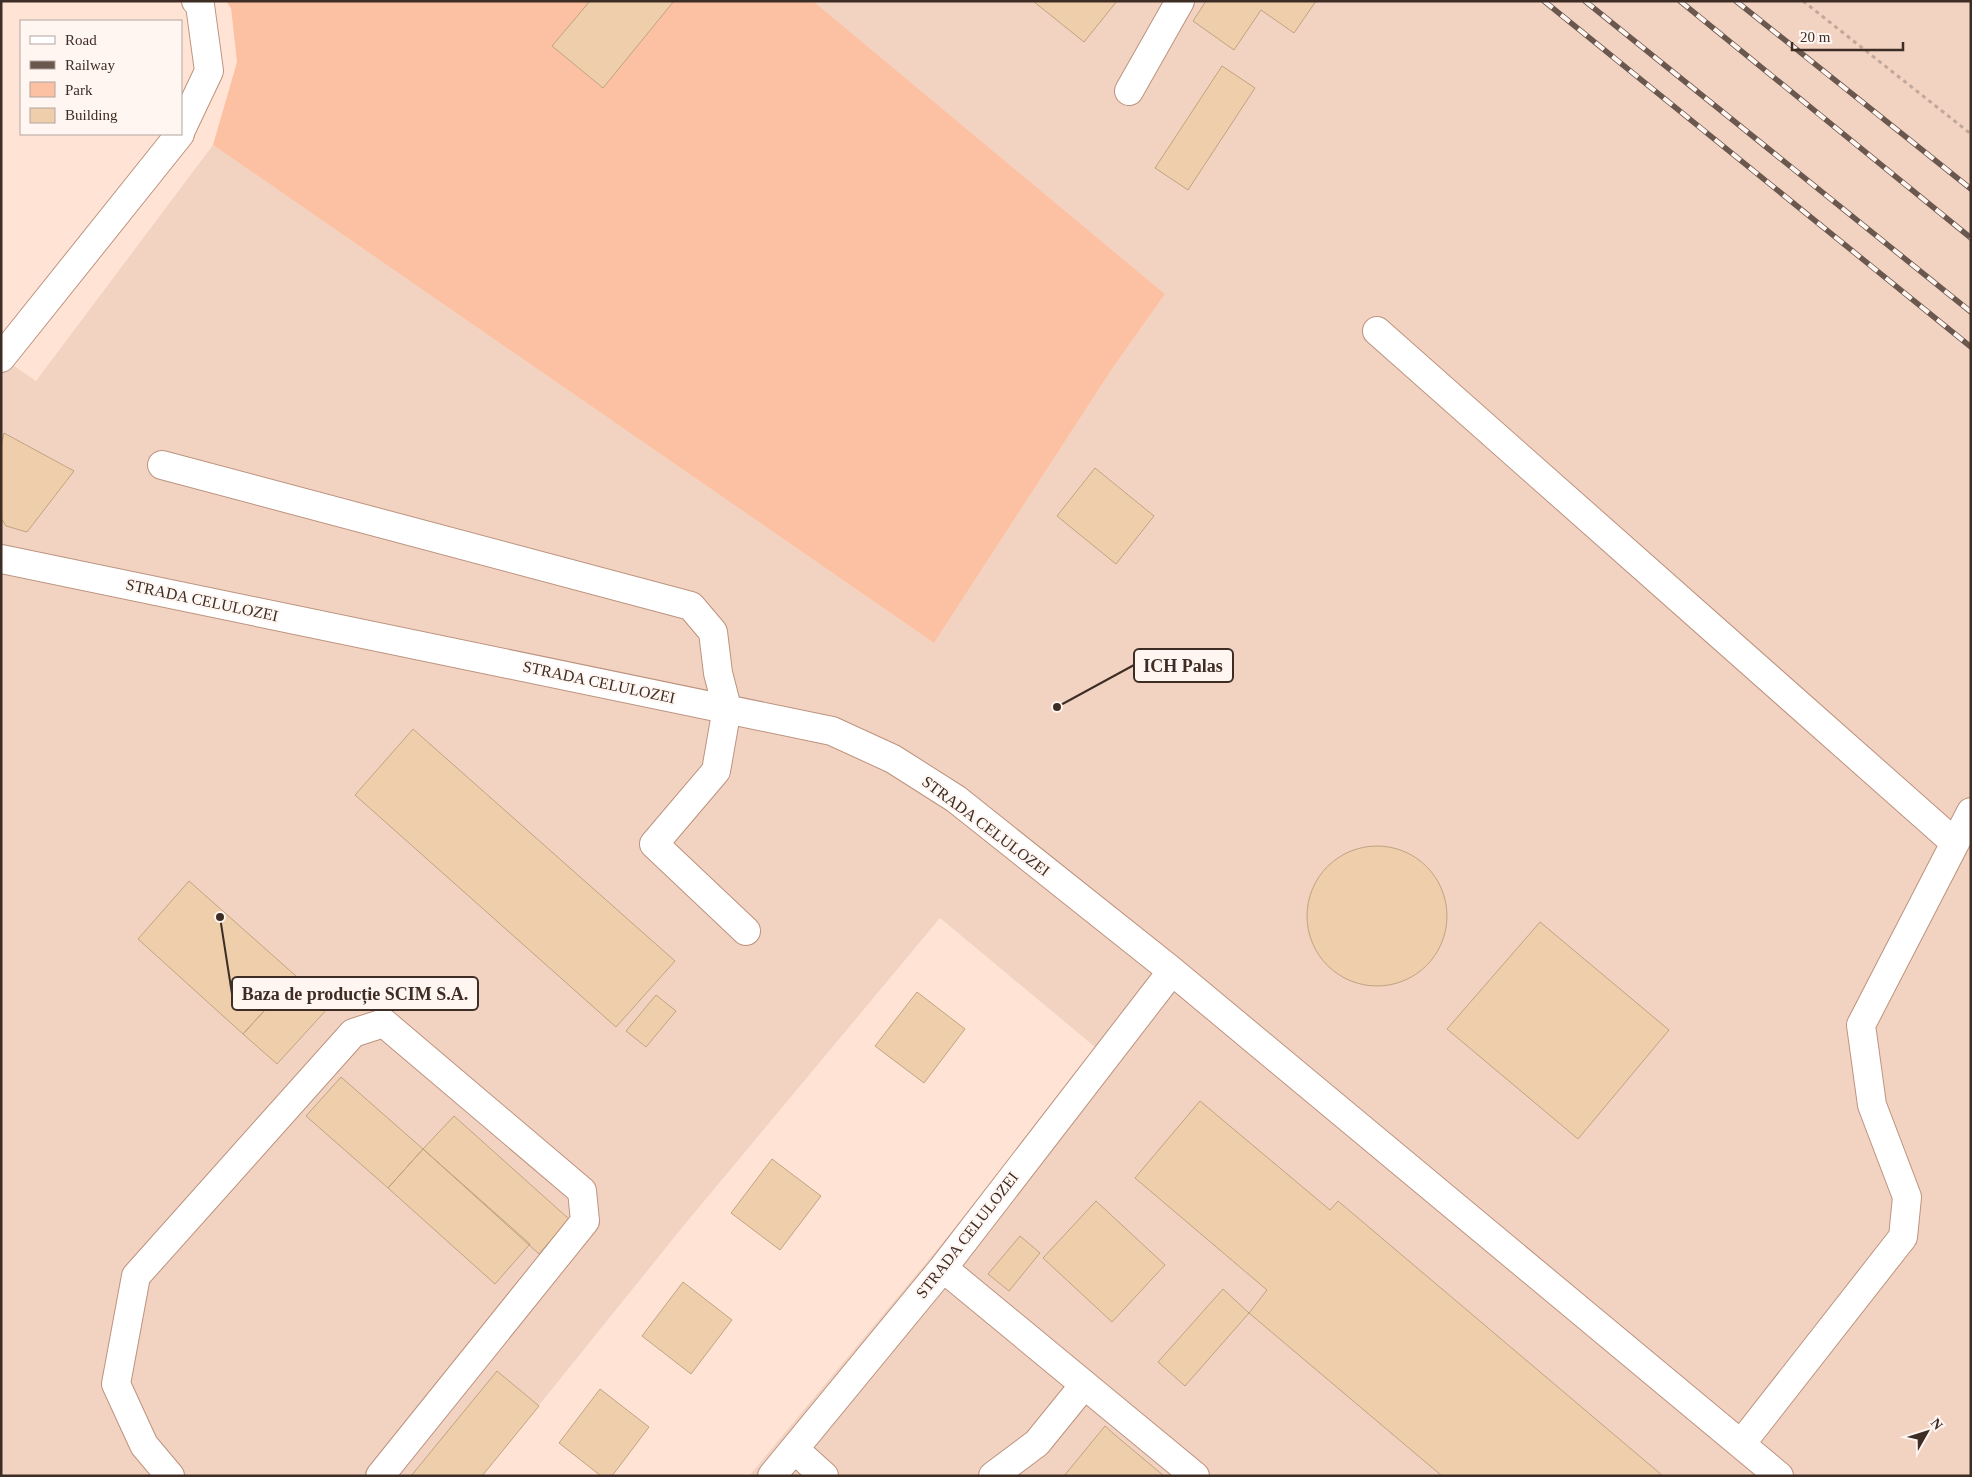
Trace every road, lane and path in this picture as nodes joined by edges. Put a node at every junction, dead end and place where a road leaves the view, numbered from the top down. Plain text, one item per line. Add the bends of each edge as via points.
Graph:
1 (196, 1) edge
2 (1180, 1) edge
3 (1803, 1) edge
4 (1129, 91) dead end
5 (182, 128) edge
6 (1971, 134) edge
7 (178, 135) edge
8 (1376, 331) dead end
9 (1, 358) edge
10 (162, 465) dead end
11 (1, 559) edge
12 (727, 708) junction
13 (1971, 812) edge
14 (1954, 842) junction
15 (746, 931) dead end
16 (1172, 971) junction
17 (943, 1268) junction
18 (1084, 1385) junction
19 (1741, 1444) junction
20 (794, 1450) junction
21 (170, 1476) edge
22 (380, 1476) edge
23 (772, 1476) edge
24 (824, 1476) edge
25 (993, 1476) edge
26 (1195, 1476) edge
27 (1779, 1476) edge

1 - 5 lane via 200,5 209,71
2 - 4 lane
3 - 6 path
7 - 9 lane
8 - 14 lane
10 - 12 lane via 691,606 713,632 718,673
11 - 12 lane, STRADA CELULOZEI
12 - 15 lane via 716,771 654,844
12 - 16 lane, STRADA CELULOZEI via 832,731 893,759 956,799
13 - 14 lane
14 - 19 lane via 1861,1025 1872,1105 1907,1197 1903,1236
16 - 17 lane, STRADA CELULOZEI
16 - 19 lane
17 - 18 lane
17 - 20 lane, STRADA CELULOZEI
18 - 25 lane via 1036,1443
18 - 26 lane
19 - 27 lane
20 - 23 lane, STRADA CELULOZEI
20 - 24 lane
21 - 22 lane via 144,1445 116,1384 136,1276 353,1033 384,1023 582,1191 586,1221

